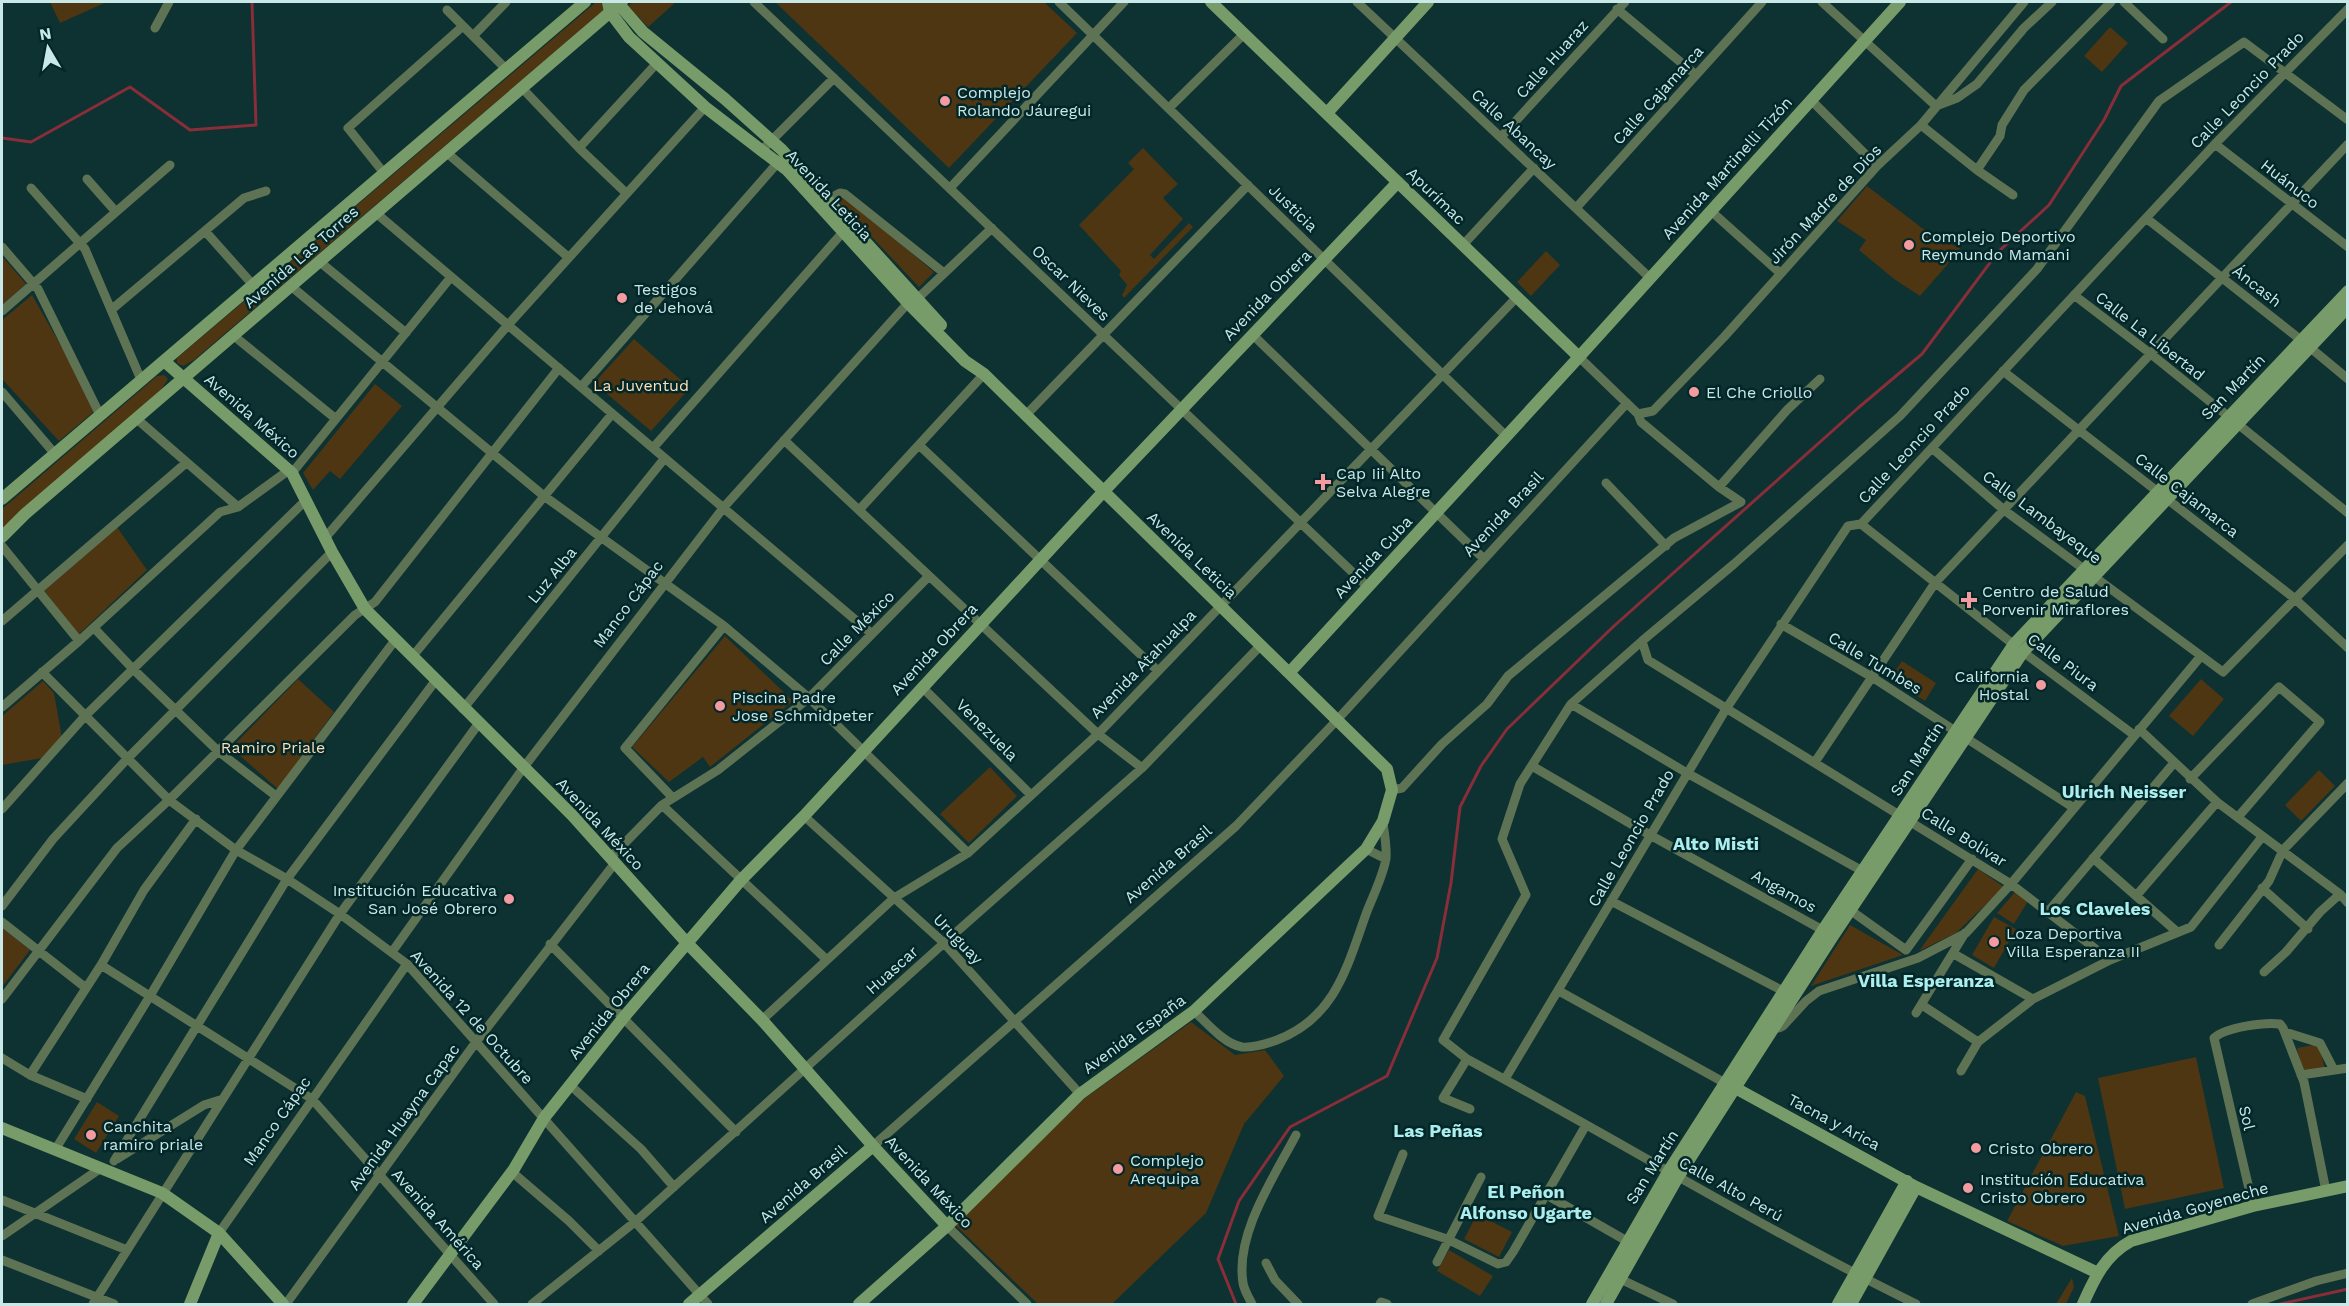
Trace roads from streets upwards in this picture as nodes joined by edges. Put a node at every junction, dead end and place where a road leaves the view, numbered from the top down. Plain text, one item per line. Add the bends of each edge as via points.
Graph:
1 (169, 2) edge
2 (506, 2) edge
3 (585, 2) edge
4 (754, 2) edge
5 (1059, 2) edge
6 (1124, 2) edge
7 (1211, 2) edge
8 (1358, 2) edge
9 (1428, 2) edge
10 (1625, 2) edge
11 (1762, 2) edge
12 (1822, 2) edge
13 (1900, 2) edge
14 (2024, 2) edge
15 (2052, 2) edge
16 (2111, 2) edge
17 (2124, 2) edge
18 (615, 4) edge
19 (1617, 9) junction
20 (2348, 9) edge
21 (447, 10) dead end
22 (463, 26) junction
23 (156, 28) dead end
24 (1244, 34) junction
25 (1093, 35) junction
26 (473, 36) junction
27 (1395, 37) junction
28 (2163, 39) dead end
29 (1865, 41) junction
30 (657, 63) junction
31 (506, 69) junction
32 (2284, 72) junction
33 (1696, 75) junction
34 (834, 78) junction
35 (522, 87) junction
36 (1811, 100) junction
37 (1936, 106) junction
38 (705, 107) junction
39 (1169, 108) junction
40 (1327, 113) junction
41 (2348, 120) edge
42 (1921, 125) junction
43 (1501, 137) junction
44 (772, 141) junction
45 (2215, 144) junction
46 (2348, 144) edge
47 (579, 148) junction
48 (762, 150) junction
49 (446, 153) junction
50 (782, 158) junction
51 (170, 165) dead end
52 (1877, 166) junction
53 (1534, 168) junction
54 (1977, 170) junction
55 (384, 174) junction
56 (87, 180) dead end
57 (1398, 182) junction
58 (1248, 185) junction
59 (31, 188) dead end
60 (950, 188) junction
61 (266, 191) dead end
62 (625, 192) junction
63 (2013, 195) dead end
64 (827, 200) junction
65 (2292, 204) junction
66 (1576, 208) junction
67 (1711, 211) junction
68 (116, 212) junction
69 (376, 213) junction
70 (2146, 218) junction
71 (992, 228) junction
72 (205, 231) junction
73 (843, 232) junction
74 (79, 244) junction
75 (1463, 244) junction
76 (2, 247) edge
77 (2348, 247) edge
78 (568, 257) junction
79 (1324, 259) junction
80 (320, 262) junction
81 (944, 273) junction
82 (1780, 273) junction
83 (452, 277) junction
84 (1650, 278) junction
85 (2222, 278) junction
86 (34, 283) junction
87 (253, 285) junction
88 (292, 287) junction
89 (2348, 291) edge
90 (2074, 295) junction
91 (1517, 297) junction
92 (912, 301) junction
93 (2348, 307) edge
94 (111, 310) junction
95 (2, 311) edge
96 (508, 325) junction
97 (406, 333) junction
98 (1104, 335) junction
99 (1253, 335) junction
100 (234, 336) junction
101 (2305, 344) junction
102 (2151, 354) junction
103 (1579, 357) junction
104 (164, 361) junction
105 (383, 362) junction
106 (559, 368) junction
107 (2003, 371) junction
108 (984, 374) junction
109 (1443, 374) junction
110 (184, 378) junction
111 (143, 379) junction
112 (1820, 380) dead end
113 (2348, 380) edge
114 (581, 387) junction
115 (3, 396) edge
116 (1627, 403) junction
117 (437, 408) junction
118 (1182, 409) junction
119 (612, 414) junction
120 (1638, 414) junction
121 (100, 415) junction
122 (1026, 415) junction
123 (336, 419) junction
124 (138, 420) junction
125 (2233, 420) junction
126 (2079, 430) junction
127 (1506, 436) junction
128 (784, 440) junction
129 (919, 445) junction
130 (1932, 447) junction
131 (653, 448) junction
132 (1371, 449) junction
133 (491, 452) junction
134 (55, 454) junction
135 (664, 459) junction
136 (186, 463) junction
137 (290, 472) junction
138 (1606, 483) dead end
139 (1719, 487) junction
140 (1104, 491) junction
141 (2162, 495) junction
142 (544, 496) junction
143 (2, 499) edge
144 (305, 501) junction
145 (238, 507) junction
146 (724, 507) junction
147 (859, 510) junction
148 (2004, 510) junction
149 (1436, 512) junction
150 (2348, 513) edge
151 (1300, 522) junction
152 (1861, 524) junction
153 (2, 537) edge
154 (325, 538) junction
155 (601, 538) junction
156 (2348, 545) edge
157 (2, 546) edge
158 (1666, 546) junction
159 (332, 552) junction
160 (1484, 559) junction
161 (1040, 560) junction
162 (2089, 572) junction
163 (929, 576) junction
164 (665, 583) junction
165 (1935, 583) junction
166 (1368, 587) junction
167 (37, 590) junction
168 (2294, 598) junction
169 (1221, 606) junction
170 (365, 609) junction
171 (2, 621) edge
172 (981, 624) junction
173 (1781, 624) junction
174 (724, 626) junction
175 (94, 628) junction
176 (872, 634) junction
177 (396, 639) junction
178 (79, 641) junction
179 (1642, 641) junction
180 (1261, 645) junction
181 (2018, 648) junction
182 (2348, 648) edge
183 (2201, 656) junction
184 (412, 657) junction
185 (133, 669) junction
186 (1158, 671) junction
187 (42, 672) junction
188 (1289, 673) junction
189 (1872, 677) junction
190 (436, 680) junction
191 (922, 687) junction
192 (809, 698) junction
193 (1571, 704) junction
194 (2, 707) edge
195 (174, 709) junction
196 (464, 709) junction
197 (1726, 709) junction
198 (85, 716) junction
199 (1337, 720) junction
200 (479, 723) junction
201 (2136, 732) junction
202 (1098, 734) junction
203 (1961, 734) junction
204 (218, 751) junction
205 (863, 751) junction
206 (127, 759) junction
207 (1815, 762) junction
208 (2173, 764) junction
209 (1532, 766) junction
210 (524, 767) junction
211 (1142, 768) junction
212 (1387, 769) joint
213 (1687, 773) junction
214 (2190, 779) junction
215 (2348, 783) edge
216 (1392, 790) junction
217 (1031, 795) junction
218 (276, 796) junction
219 (673, 798) junction
220 (169, 800) junction
221 (2217, 802) junction
222 (662, 805) junction
223 (2074, 808) junction
224 (2, 809) edge
225 (804, 816) junction
226 (1905, 818) junction
227 (2238, 818) junction
228 (195, 819) junction
229 (1383, 821) junction
230 (1650, 835) junction
231 (2262, 837) junction
232 (1366, 849) junction
233 (236, 850) junction
234 (2283, 850) junction
235 (968, 853) junction
236 (2093, 858) junction
237 (1386, 859) junction
238 (1972, 859) junction
239 (612, 861) junction
240 (1867, 874) junction
241 (287, 879) junction
242 (741, 880) junction
243 (2011, 884) junction
244 (2262, 888) junction
245 (2340, 894) junction
246 (2136, 896) junction
247 (894, 898) junction
248 (1611, 901) junction
249 (2348, 903) edge
250 (2, 906) edge
251 (1850, 910) junction
252 (2047, 913) junction
253 (340, 914) junction
254 (2, 921) edge
255 (2308, 929) junction
256 (2176, 932) junction
257 (1828, 933) junction
258 (1966, 933) junction
259 (687, 943) junction
260 (944, 943) junction
261 (550, 944) junction
262 (2219, 945) dead end
263 (39, 951) junction
264 (392, 952) junction
265 (1954, 954) junction
266 (827, 960) junction
267 (2110, 960) junction
268 (407, 964) junction
269 (101, 965) junction
270 (2264, 972) dead end
271 (86, 988) junction
272 (1559, 991) junction
273 (1789, 994) junction
274 (150, 996) junction
275 (2, 999) edge
276 (2033, 999) junction
277 (1194, 1011) junction
278 (624, 1017) junction
279 (762, 1020) junction
280 (1014, 1022) junction
281 (1769, 1025) junction
282 (197, 1026) junction
283 (2284, 1032) junction
284 (476, 1042) junction
285 (1978, 1042) junction
286 (2, 1058) edge
287 (249, 1059) junction
288 (1467, 1059) junction
289 (2348, 1068) edge
290 (805, 1069) junction
291 (2334, 1070) junction
292 (1961, 1071) dead end
293 (30, 1075) junction
294 (2301, 1076) junction
295 (1505, 1079) junction
296 (570, 1085) junction
297 (1730, 1085) junction
298 (1080, 1094) junction
299 (87, 1099) junction
300 (223, 1099) junction
301 (312, 1099) junction
302 (1470, 1109) dead end
303 (544, 1118) junction
304 (1586, 1125) junction
305 (2, 1128) edge
306 (736, 1132) junction
307 (1296, 1135) dead end
308 (873, 1146) junction
309 (55, 1150) junction
310 (1403, 1154) dead end
311 (114, 1161) junction
312 (102, 1169) junction
313 (512, 1172) junction
314 (380, 1175) junction
315 (1673, 1175) junction
316 (1481, 1177) dead end
317 (1912, 1184) junction
318 (2348, 1186) edge
319 (674, 1187) junction
320 (2326, 1191) junction
321 (162, 1193) junction
322 (1545, 1194) junction
323 (2, 1200) edge
324 (2253, 1206) junction
325 (34, 1213) junction
326 (636, 1221) junction
327 (947, 1226) junction
328 (219, 1233) junction
329 (2, 1236) edge
330 (1447, 1239) junction
331 (1632, 1244) junction
332 (127, 1250) junction
333 (599, 1251) junction
334 (449, 1254) junction
335 (2, 1260) edge
336 (1437, 1262) dead end
337 (1266, 1263) dead end
338 (2098, 1273) junction
339 (2348, 1273) edge
340 (1614, 1276) junction
341 (1860, 1277) junction
342 (704, 1300) edge
343 (95, 1301) edge
344 (1020, 1303) edge
345 (114, 1305) edge
346 (190, 1305) edge
347 (285, 1305) edge
348 (413, 1305) edge
349 (494, 1305) edge
350 (532, 1305) edge
351 (689, 1305) edge
352 (859, 1305) edge
353 (1252, 1305) edge
354 (1298, 1305) edge
355 (1380, 1305) edge
356 (1387, 1305) edge
357 (1592, 1305) edge
358 (1606, 1305) edge
359 (1673, 1305) edge
360 (1838, 1305) edge
361 (1851, 1305) edge
362 (1916, 1305) edge
363 (2083, 1305) edge
364 (2252, 1305) edge

1 - 23 street
2 - 26 street
3 - 31 street, Avenida Las Torres
4 - 34 street, Oscar Nieves
5 - 25 street, Justicia
6 - 25 street
7 - 24 street, Apurímac
8 - 27 street, Calle Abancay
9 - 27 street
10 - 19 street, Calle Huaraz
11 - 33 street, Calle Cajamarca
12 - 29 street
13 - 29 street, Avenida Martinelli Tizón
14 - 37 street, Jirón Madre de Dios
15 - 37 street via 2024,28 1977,84
16 - 54 street via 2024,90
17 - 28 street
18 - 30 street, Avenida Leticia via 629,37
18 - 35 street, Avenida Las Torres
18 - 44 street, Avenida Leticia
19 - 33 street
19 - 43 street, Calle Huaraz
20 - 32 street, Calle Leoncio Prado
21 - 22 street
22 - 26 street
22 - 55 street via 348,128
24 - 39 street
24 - 40 street, Apurímac
25 - 39 street, Justicia
25 - 60 street
26 - 31 street
27 - 40 street
27 - 43 street, Calle Abancay
29 - 36 street, Avenida Martinelli Tizón
29 - 37 street
30 - 38 street, Avenida Leticia
30 - 47 street
31 - 55 street, Avenida Las Torres
32 - 41 street
32 - 45 street, Calle Leoncio Prado
32 - 179 street via 2244,42 2159,101 2037,268 1900,416
33 - 66 street, Calle Cajamarca
34 - 44 street
34 - 60 street, Oscar Nieves
35 - 47 street
35 - 49 street, Avenida Las Torres
36 - 52 street
36 - 67 street, Avenida Martinelli Tizón
37 - 42 street, Jirón Madre de Dios
38 - 48 street, Avenida Leticia
38 - 62 street
39 - 58 street, Justicia
40 - 57 street, Apurímac
42 - 52 street, Jirón Madre de Dios
42 - 54 street
43 - 53 street, Calle Abancay
44 - 48 street
44 - 50 street, Avenida Leticia
45 - 65 street, Huánuco
45 - 70 street, Calle Leoncio Prado
46 - 65 street
47 - 62 street
48 - 50 street, Avenida Leticia
49 - 69 street, Avenida Las Torres
49 - 78 street
50 - 64 street, Avenida Leticia
50 - 73 street, Avenida Leticia
50 - 114 street
51 - 68 street
52 - 82 street, Jirón Madre de Dios
53 - 66 street, Calle Abancay
53 - 75 street
54 - 63 street
55 - 87 street, Avenida Las Torres
56 - 68 street
57 - 75 street, Apurímac
57 - 79 street, Avenida Obrera
58 - 79 street, Justicia
58 - 98 street
59 - 74 street
60 - 71 street, Oscar Nieves
61 - 72 street via 244,198
62 - 78 street
64 - 81 street via 846,194
64 - 92 street, Avenida Leticia
65 - 77 street, Huánuco
65 - 85 street
66 - 84 street, Calle Abancay
67 - 82 street
67 - 84 street, Avenida Martinelli Tizón
68 - 74 street
69 - 80 street, Avenida Las Torres
69 - 83 street
70 - 85 street, Áncash
70 - 90 street, Calle Leoncio Prado
71 - 81 street, Manco Cápac
71 - 98 street, Oscar Nieves
72 - 87 street
72 - 94 street
73 - 92 street, Avenida Leticia
73 - 131 street
74 - 86 street
74 - 94 street via 85,249
75 - 91 street, Apurímac
76 - 86 street
78 - 96 street
79 - 99 street, Avenida Obrera
79 - 109 street, Justicia
80 - 88 street, Avenida Las Torres
80 - 97 street
81 - 92 street, Manco Cápac
82 - 120 street, Jirón Madre de Dios via 1653,411
83 - 96 street
83 - 97 street
84 - 103 street, Avenida Martinelli Tizón
85 - 101 street, Áncash
85 - 102 street
86 - 95 street
86 - 121 street
87 - 104 street, Avenida Las Torres
88 - 100 street, Avenida Las Torres
88 - 105 street
89 - 101 street, San Martín
90 - 102 street, Calle La Libertad
90 - 107 street, Calle Leoncio Prado
91 - 103 street, Apurímac
91 - 109 street, Avenida Atahualpa
92 - 108 street, Avenida Leticia via 965,360
92 - 128 street, Manco Cápac
93 - 101 street, San Martín
94 - 111 street
96 - 106 street
96 - 117 street
97 - 105 street
98 - 118 street, Oscar Nieves
98 - 122 street
99 - 118 street, Avenida Obrera
99 - 132 street
100 - 110 street, Avenida Las Torres
100 - 123 street
101 - 113 street, Áncash
101 - 125 street, San Martín
102 - 125 street, Calle La Libertad
102 - 126 street
103 - 116 street, Apurímac
103 - 127 street, Avenida Cuba
104 - 110 street, Avenida México
104 - 111 street, Avenida Las Torres
105 - 117 street
105 - 123 street
106 - 114 street
106 - 133 street
107 - 126 street, Calle Cajamarca
107 - 130 street, Calle Leoncio Prado
108 - 122 street, Avenida Leticia
108 - 129 street
109 - 127 street, Justicia
109 - 132 street, Avenida Atahualpa
110 - 124 street, Avenida Las Torres
110 - 137 street, Avenida México
111 - 121 street, Avenida Las Torres
112 - 139 street via 1786,410
114 - 119 street
115 - 134 street
116 - 120 street, Apurímac
116 - 160 street, Avenida Brasil
117 - 133 street
117 - 154 street
118 - 140 street, Avenida Obrera
118 - 151 street, Oscar Nieves
119 - 131 street
119 - 142 street
120 - 139 street, Apurímac via 1641,422
121 - 134 street, Avenida Las Torres
122 - 140 street, Avenida Leticia
123 - 137 street
124 - 136 street
124 - 153 street, Avenida Las Torres
125 - 141 street, San Martín
125 - 150 street, Calle La Libertad
126 - 141 street, Calle Cajamarca
126 - 148 street
127 - 149 street, Avenida Cuba
128 - 146 street, Manco Cápac
128 - 147 street
129 - 147 street
129 - 161 street
130 - 148 street, Calle Lambayeque
130 - 152 street, Calle Leoncio Prado
131 - 135 street
132 - 149 street
132 - 151 street, Avenida Atahualpa
133 - 142 street
133 - 170 street via 375,602
134 - 143 street, Avenida Las Torres
135 - 146 street
135 - 155 street, Luz Alba
136 - 145 street
136 - 167 street
137 - 144 street, Avenida México
137 - 145 street
138 - 158 street
139 - 158 street, Apurímac via 1741,502
140 - 161 street, Avenida Obrera
140 - 169 street, Avenida Leticia
141 - 162 street, San Martín
141 - 168 street, Calle Cajamarca
142 - 155 street
142 - 184 street
144 - 154 street, Avenida México
144 - 185 street
145 - 175 street via 220,512
146 - 164 street, Manco Cápac
146 - 176 street
147 - 163 street
148 - 162 street, Calle Lambayeque
148 - 165 street
149 - 160 street
149 - 166 street, Avenida Cuba
151 - 166 street, Oscar Nieves
151 - 169 street, Avenida Atahualpa
152 - 165 street, Calle Piura
152 - 173 street, Calle Leoncio Prado via 1848,526
154 - 159 street, Avenida México
155 - 164 street
155 - 196 street, Luz Alba
156 - 168 street
157 - 167 street
158 - 216 street via 1508,676 1487,704 1442,744 1402,788
159 - 170 street, Avenida México
159 - 195 street
160 - 199 street, Avenida Brasil
161 - 172 street, Avenida Obrera
161 - 186 street
162 - 181 street, San Martín
162 - 183 street, Calle Lambayeque
163 - 172 street
163 - 176 street, Calle México
164 - 174 street
164 - 210 street, Manco Cápac
165 - 181 street, Calle Piura
165 - 189 street
166 - 188 street, Avenida Cuba
167 - 171 street
167 - 178 street
168 - 182 street, Calle Cajamarca
168 - 183 street, Calle Lambayeque via 2223,672
169 - 180 street, Avenida Leticia
169 - 186 street, Avenida Atahualpa
170 - 177 street, Avenida México
170 - 204 street
172 - 191 street, Avenida Obrera
172 - 202 street
173 - 189 street, Calle Tumbes
173 - 197 street, Calle Leoncio Prado
174 - 192 street
174 - 219 street via 625,748
175 - 178 street
175 - 185 street
176 - 192 street, Calle México
177 - 184 street, Avenida México
177 - 218 street
178 - 187 street
179 - 193 street
179 - 197 street, Calle Bolívar via 1648,660
180 - 188 street, Avenida Leticia
180 - 211 street, Huascar
181 - 201 street, Calle Piura
181 - 203 street, San Martín
183 - 201 street
184 - 190 street, Avenida México
185 - 195 street
185 - 198 street
186 - 202 street, Avenida Atahualpa
187 - 194 street
187 - 198 street, Avenida 12 de Octubre
188 - 199 street, Avenida Leticia
189 - 203 street, Calle Tumbes
189 - 207 street
190 - 196 street, Avenida México
190 - 241 street
191 - 205 street, Avenida Obrera
191 - 217 street, Venezuela
192 - 205 street
192 - 219 street, Calle México via 718,770
193 - 209 street
193 - 213 street
195 - 204 street
195 - 206 street
196 - 200 street, Avenida México
197 - 207 street, Calle Bolívar
197 - 213 street, Calle Leoncio Prado
198 - 206 street, Avenida 12 de Octubre
198 - 224 street
199 - 212 street, Avenida Leticia
199 - 280 street, Avenida Brasil via 1236,826
200 - 210 street, Avenida México
200 - 253 street
201 - 208 street, Calle Piura
201 - 223 street
202 - 211 street
202 - 217 street, Avenida Atahualpa
203 - 223 street, Calle Tumbes
203 - 226 street, San Martín
204 - 218 street
204 - 220 street
205 - 225 street, Avenida Obrera
205 - 235 street
206 - 220 street, Avenida 12 de Octubre
206 - 250 street via 53,839
207 - 226 street, Calle Bolívar
208 - 214 street, Calle Piura
208 - 236 street
209 - 230 street, Angamos
209 - 288 street, Calle Alto Perú via 1520,784 1502,839 1526,895 1443,1040
210 - 239 street, Avenida México
210 - 264 street, Manco Cápac
211 - 260 street, Huascar
212 - 216 street, Avenida España
213 - 230 street, Calle Leoncio Prado
213 - 240 street
214 - 221 street, Calle Piura
214 - 227 street via 2279,687 2320,722
215 - 234 street
216 - 229 street, Avenida España
217 - 235 street, Avenida Atahualpa
218 - 233 street
219 - 222 street, Calle México
220 - 228 street, Avenida 12 de Octubre
220 - 263 street via 117,848
221 - 227 street, Calle Piura
221 - 246 street
222 - 239 street, Calle México
222 - 242 street
223 - 243 street
225 - 242 street, Avenida Obrera
225 - 247 street, Uruguay
226 - 238 street, Calle Bolívar
226 - 240 street, San Martín
227 - 231 street, Calle Piura
228 - 233 street, Avenida 12 de Octubre
228 - 269 street via 144,890
229 - 232 street, Avenida España
229 - 237 street
230 - 248 street, Calle Leoncio Prado
230 - 257 street, Angamos
231 - 234 street, Calle Piura
231 - 256 street via 2191,927
232 - 237 street
232 - 277 street, Avenida España
233 - 241 street, Avenida 12 de Octubre
233 - 274 street
234 - 244 street
234 - 245 street, Calle Piura
235 - 247 street, Avenida Atahualpa
236 - 246 street
236 - 252 street
237 - 277 street via 1345,972 1335,992 1303,1027 1263,1046 1241,1047 1227,1041
238 - 243 street, Calle Bolívar
238 - 251 street via 1906,950
239 - 259 street, Avenida México
239 - 261 street, Avenida Huayna Capac
240 - 251 street, San Martín
240 - 257 street, San Martín
241 - 253 street, Avenida 12 de Octubre
241 - 282 street
242 - 259 street, Avenida Obrera
242 - 266 street
243 - 252 street, Calle Bolívar
243 - 258 street
244 - 255 street
244 - 262 street
245 - 249 street, Calle Piura
245 - 255 street
246 - 256 street
247 - 260 street, Uruguay
247 - 266 street, Avenida Atahualpa
248 - 272 street, Calle Leoncio Prado
248 - 273 street
251 - 257 street, San Martín
252 - 267 street, Calle Bolívar
253 - 264 street, Avenida 12 de Octubre
253 - 287 street
254 - 263 street
255 - 270 street
256 - 267 street
257 - 273 street, San Martín
258 - 265 street
258 - 281 street via 1918,958 1819,991 1783,1026
259 - 278 street, Avenida Obrera
259 - 279 street, Avenida México
260 - 280 street, Uruguay
260 - 290 street, Huascar
261 - 278 street
261 - 284 street, Avenida Huayna Capac
263 - 271 street
263 - 275 street
264 - 268 street, Avenida 12 de Octubre
265 - 276 street
265 - 285 street via 1919,1009
266 - 279 street, Avenida Atahualpa
267 - 276 street
268 - 284 street, Avenida 12 de Octubre
268 - 301 street, Manco Cápac
269 - 271 street
269 - 274 street, Avenida América
271 - 293 street
272 - 295 street, Calle Leoncio Prado
272 - 297 street, Tacna y Arica
273 - 281 street, San Martín
274 - 282 street, Avenida América
274 - 299 street
276 - 285 street
277 - 298 street, Avenida España
278 - 296 street, Avenida Obrera
278 - 306 street
279 - 290 street, Avenida México
280 - 298 street, Uruguay
280 - 308 street, Avenida Brasil
281 - 297 street, San Martín
282 - 287 street, Avenida América
282 - 311 street
283 - 291 street via 2320,1043
283 - 294 street
283 - 324 street, Sol via 2280,1024 2269,1023 2220,1033 2214,1038
284 - 303 street, Avenida 12 de Octubre
284 - 314 street, Avenida Huayna Capac
285 - 292 street
286 - 293 street
287 - 300 street
287 - 301 street, Avenida América
288 - 295 street, Calle Alto Perú
288 - 302 street via 1443,1098
289 - 291 street
290 - 306 street, Huascar
290 - 308 street, Avenida México
291 - 294 street
293 - 299 street
294 - 320 street
295 - 304 street, Calle Alto Perú
296 - 303 street, Avenida Obrera
296 - 319 street via 641,1149
297 - 315 street, San Martín
297 - 317 street, Tacna y Arica
298 - 327 street, Avenida España
299 - 309 street
300 - 311 street via 204,1105
300 - 321 street
301 - 314 street, Avenida América
301 - 328 street, Manco Cápac
303 - 313 street, Avenida Obrera
303 - 326 street, Avenida 12 de Octubre
304 - 315 street, Calle Alto Perú
304 - 322 street
305 - 309 street
306 - 319 street, Huascar
307 - 353 street via 1248,1229 1243,1285
308 - 327 street, Avenida México
308 - 342 street, Avenida Brasil
309 - 312 street
310 - 330 street via 1378,1216
311 - 312 street
312 - 321 street
312 - 325 street
313 - 333 street
313 - 334 street, Avenida Obrera
314 - 334 street, Avenida América
314 - 347 street, Avenida Huayna Capac
315 - 331 street, San Martín
315 - 341 street, Calle Alto Perú
316 - 330 street
317 - 338 street, Tacna y Arica
317 - 341 street
318 - 320 street, Avenida Goyeneche
319 - 326 street, Huascar
320 - 324 street, Avenida Goyeneche
321 - 328 street
321 - 332 street
322 - 330 street via 1506,1262 1498,1264
322 - 331 street
323 - 325 street
324 - 338 street, Avenida Goyeneche via 2131,1241 2117,1249
325 - 329 street
325 - 332 street
326 - 333 street, Huascar
326 - 342 street, Avenida 12 de Octubre
327 - 344 street, Avenida México
327 - 352 street, Avenida España
328 - 346 street, Manco Cápac
328 - 347 street
330 - 336 street
331 - 340 street, San Martín
332 - 343 street
333 - 350 street, Huascar
334 - 348 street, Avenida Obrera
334 - 349 street, Avenida América
335 - 343 street
337 - 354 street via 1275,1281
338 - 363 street, Avenida Goyeneche
339 - 364 street
340 - 357 street, San Martín
340 - 358 street, San Martín
340 - 359 street
341 - 360 street
341 - 361 street
341 - 362 street, Calle Alto Perú
342 - 351 street, Avenida Brasil
343 - 345 street
355 - 356 street

